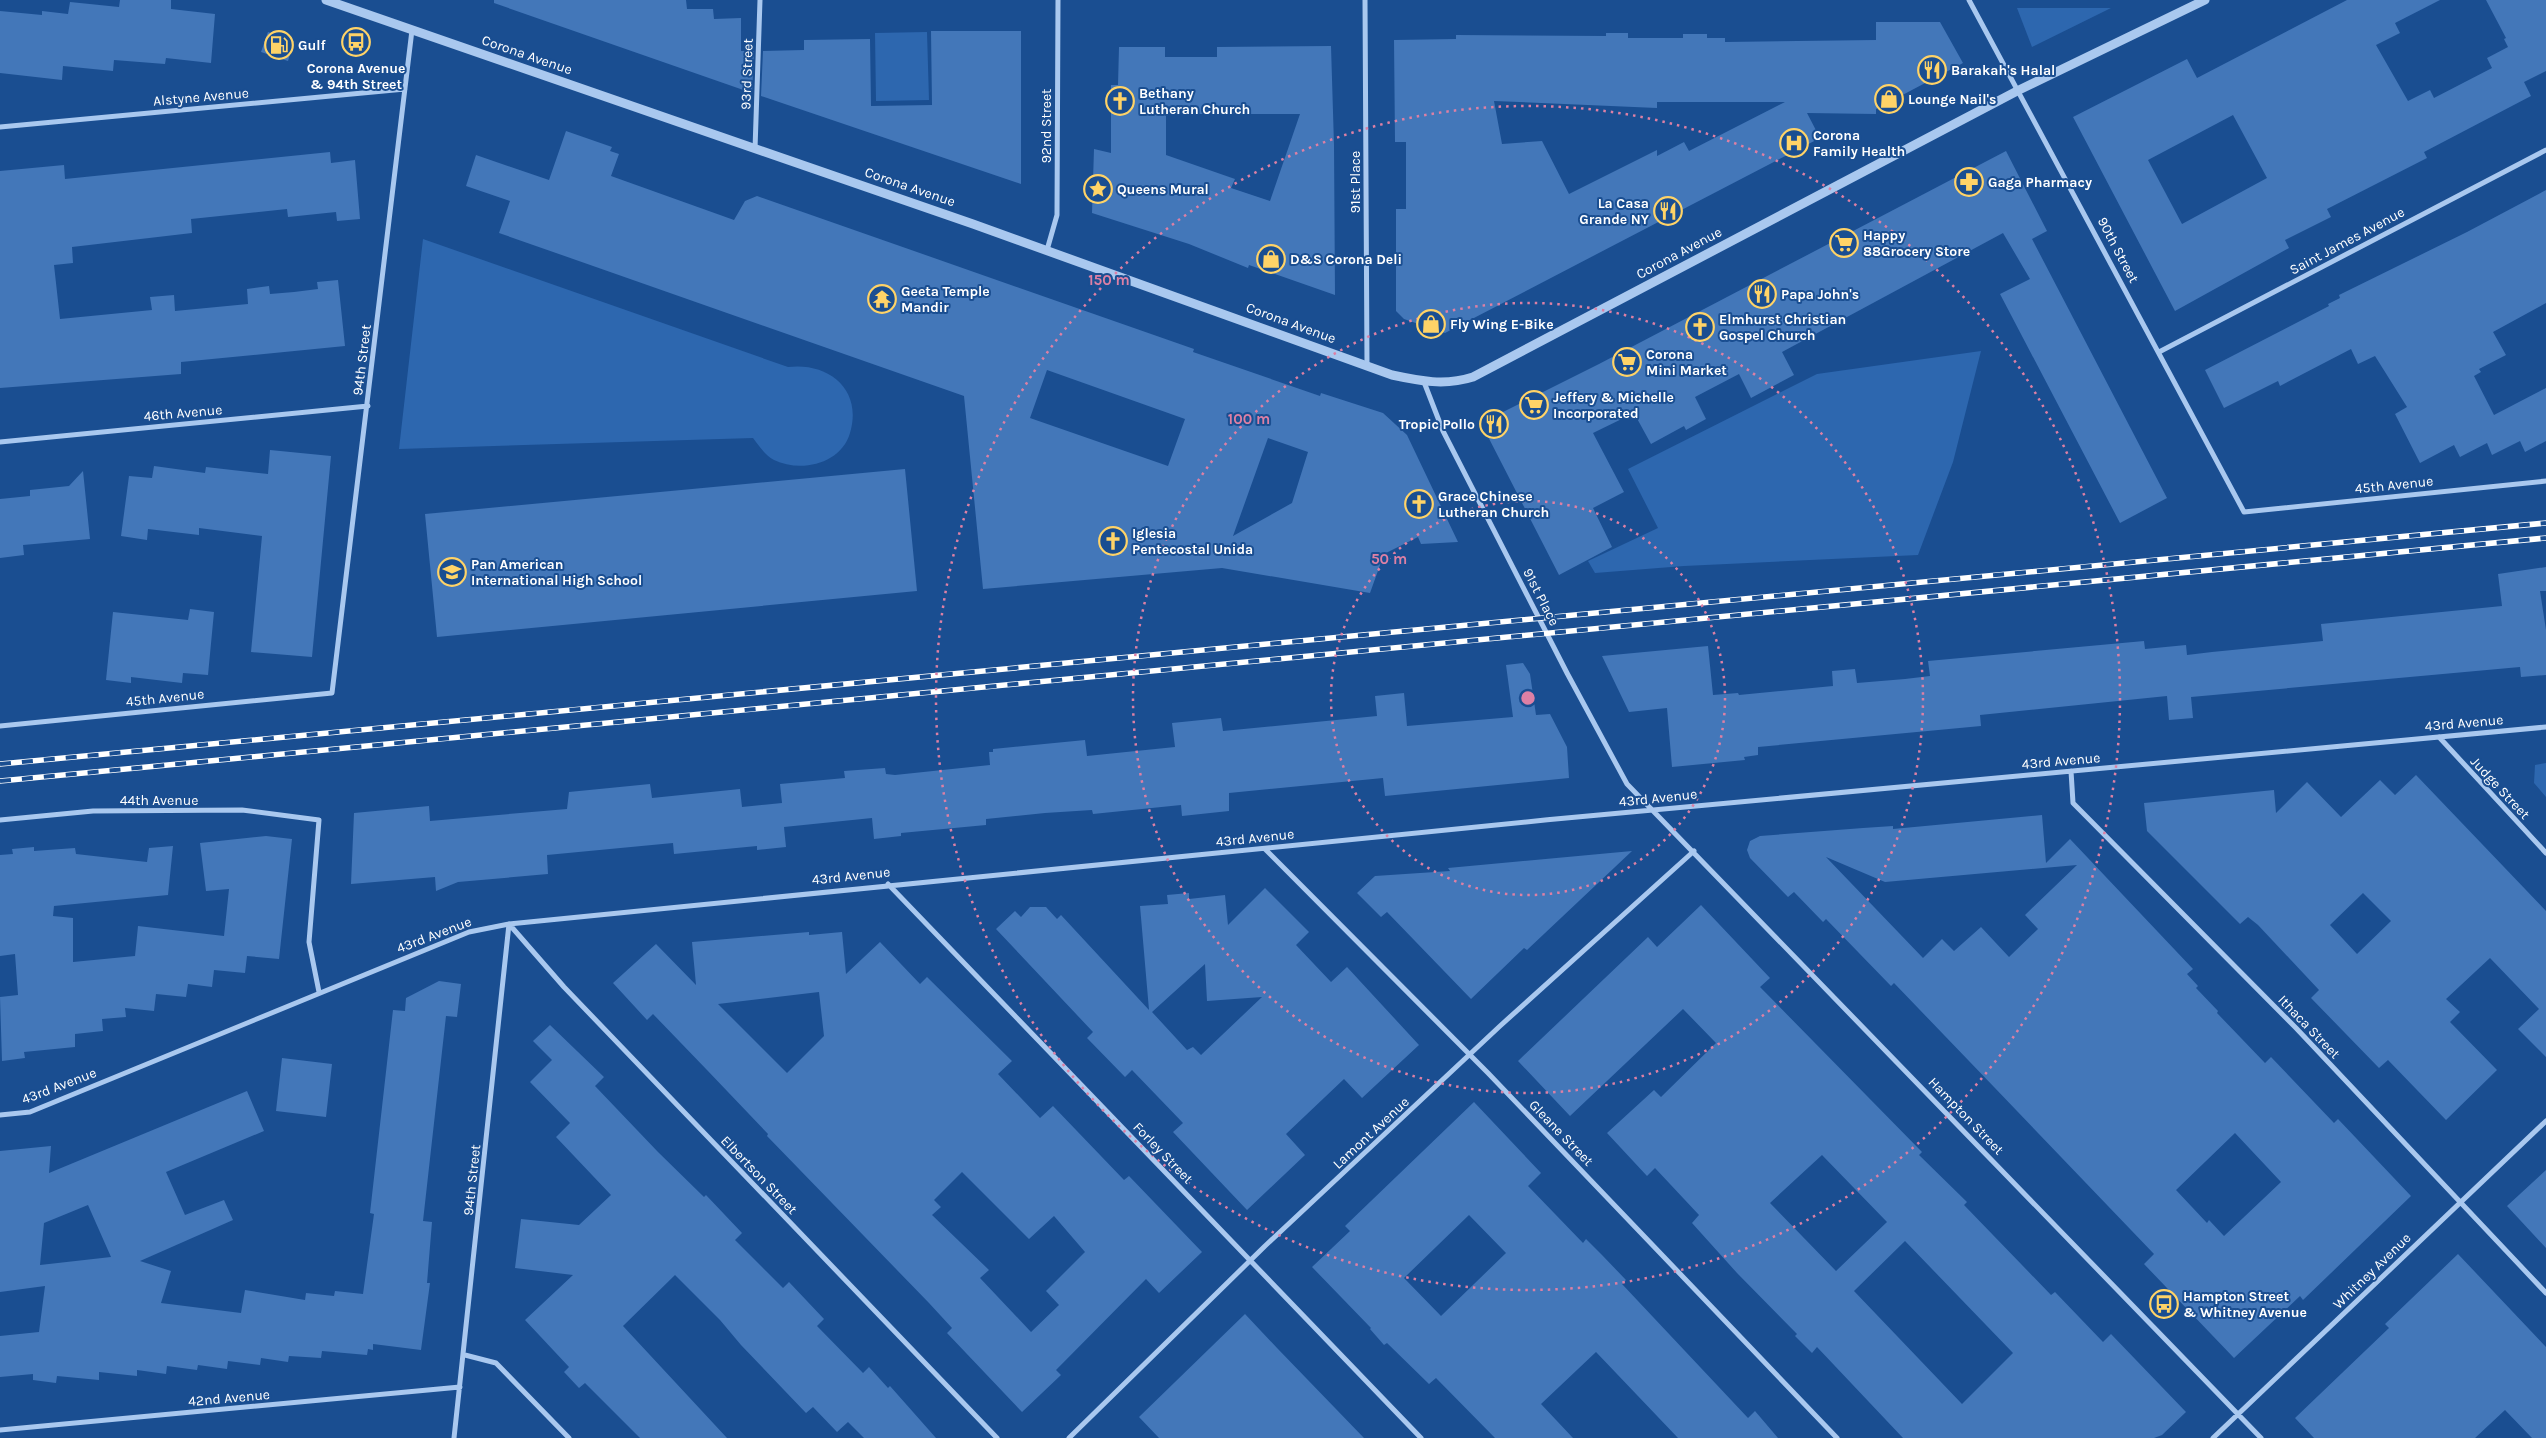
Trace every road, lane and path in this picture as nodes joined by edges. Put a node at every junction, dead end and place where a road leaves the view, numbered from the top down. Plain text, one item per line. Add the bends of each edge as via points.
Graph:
1 (326, 0) edge
2 (760, 0) edge
3 (1058, 0) edge
4 (1365, 0) edge
5 (1969, 0) edge
6 (2205, 0) edge
7 (412, 29) junction
8 (405, 89) junction
9 (2019, 90) junction
10 (0, 127) edge
11 (755, 148) junction
12 (2546, 150) edge
13 (1047, 250) junction
14 (2159, 352) junction
15 (1367, 365) junction
16 (1424, 382) junction
17 (368, 406) junction
18 (0, 442) edge
19 (2546, 481) edge
20 (2244, 512) joint
21 (332, 694) joint
22 (0, 726) edge
23 (2546, 727) edge
24 (2438, 737) junction
25 (2071, 771) junction
26 (1655, 811) junction
27 (0, 820) edge
28 (1265, 849) junction
29 (1694, 851) junction
30 (2546, 853) edge
31 (888, 884) junction
32 (509, 924) junction
33 (319, 992) junction
34 (1470, 1056) junction
35 (0, 1115) edge
36 (2546, 1121) edge
37 (2460, 1202) junction
38 (1251, 1260) junction
39 (2546, 1293) edge
40 (465, 1355) junction
41 (460, 1387) junction
42 (2238, 1414) junction
43 (0, 1430) edge
44 (454, 1438) edge
45 (569, 1438) edge
46 (996, 1438) edge
47 (1069, 1438) edge
48 (1421, 1438) edge
49 (1837, 1438) edge
50 (2213, 1438) edge
51 (2260, 1438) edge

1 - 7 street, Corona Avenue
2 - 11 street, 93rd Street
3 - 13 street, 92nd Street via 1057,215
4 - 15 street, 91st Place
5 - 9 street, 90th Street
6 - 9 street, Corona Avenue
7 - 8 street, 94th Street
7 - 11 street, Corona Avenue
8 - 10 street, Alstyne Avenue
8 - 17 street, 94th Street
9 - 14 street, 90th Street
9 - 16 street, Corona Avenue via 1473,377 1457,382
11 - 13 street, Corona Avenue
12 - 14 street, Saint James Avenue
13 - 15 street, Corona Avenue
14 - 20 street, 90th Street
15 - 16 street, Corona Avenue
16 - 26 street, 91st Place via 1443,431 1567,673 1628,784
17 - 18 street, 46th Avenue
17 - 21 street, 94th Street
19 - 20 street, 45th Avenue
21 - 22 street, 45th Avenue
23 - 24 street, 43rd Avenue
24 - 25 street, 43rd Avenue
24 - 30 street, Judge Street
25 - 26 street, 43rd Avenue
25 - 37 street, Ithaca Street via 2073,802 2296,1028
26 - 28 street, 43rd Avenue
26 - 29 street, Hampton Street
27 - 33 street, 44th Avenue via 93,811 242,810 319,820 309,942
28 - 31 street, 43rd Avenue
28 - 34 street, Gleane Street
29 - 34 street, Lamont Avenue via 1652,886
29 - 42 street, Hampton Street
31 - 32 street, 43rd Avenue
31 - 38 street, Forley Street
32 - 33 street, 43rd Avenue via 469,932
32 - 40 street, 94th Street
32 - 46 street, Elbertson Street via 564,987
33 - 35 street, 43rd Avenue via 30,1112
34 - 38 street, Lamont Avenue
34 - 49 street, Gleane Street
36 - 37 street, Whitney Avenue
37 - 39 street, Ithaca Street
37 - 42 street, Whitney Avenue
38 - 47 street, Lamont Avenue
38 - 48 street, Forley Street
40 - 41 street, 94th Street
40 - 45 street via 496,1363
41 - 43 street, 42nd Avenue
41 - 44 street, 94th Street
42 - 50 street, Whitney Avenue
42 - 51 street, Hampton Street

